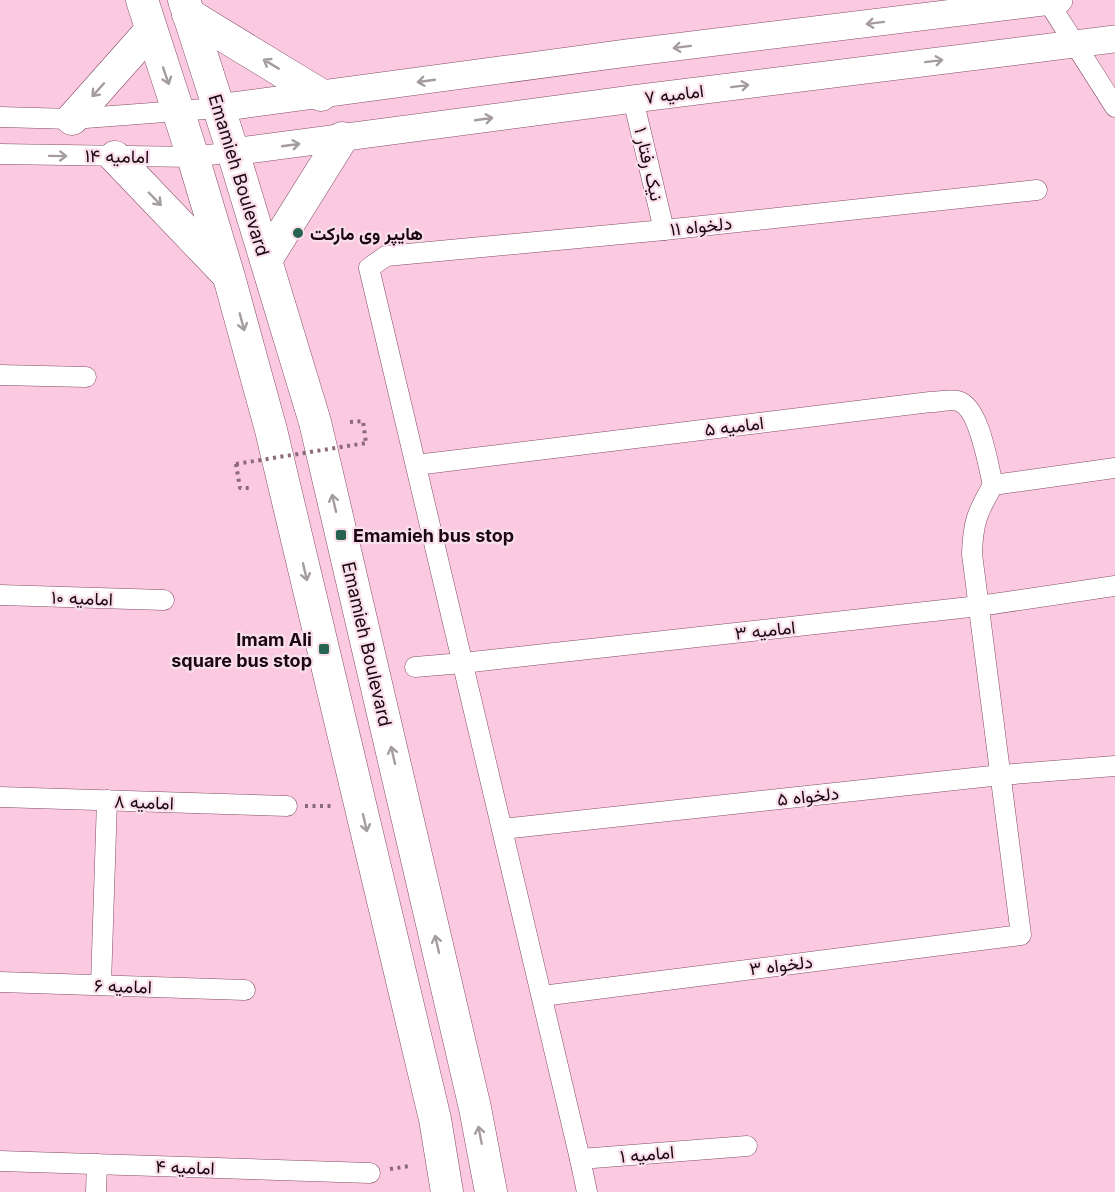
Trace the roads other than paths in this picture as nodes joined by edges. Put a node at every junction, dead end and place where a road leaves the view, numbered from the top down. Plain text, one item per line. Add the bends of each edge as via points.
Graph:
1 (142, 0) edge
2 (1051, 0) edge
3 (186, 7) edge
4 (151, 30) junction
5 (1115, 39) edge
6 (1075, 44) junction
7 (321, 95) junction
8 (633, 99) junction
9 (1115, 107) edge
10 (218, 108) junction
11 (178, 112) junction
12 (0, 117) edge
13 (72, 119) junction
14 (342, 138) junction
15 (233, 152) junction
16 (0, 154) edge
17 (115, 157) junction
18 (193, 157) junction
19 (1037, 190) dead end
20 (664, 230) junction
21 (266, 260) junction
22 (229, 277) junction
23 (0, 375) edge
24 (86, 377) dead end
25 (416, 465) junction
26 (1115, 468) edge
27 (993, 485) junction
28 (1115, 586) edge
29 (0, 595) edge
30 (164, 600) dead end
31 (979, 606) junction
32 (463, 663) junction
33 (415, 667) dead end
34 (1115, 766) edge
35 (1001, 775) junction
36 (0, 797) edge
37 (107, 800) junction
38 (287, 806) dead end
39 (502, 829) junction
40 (0, 982) edge
41 (101, 985) junction
42 (245, 990) dead end
43 (542, 996) junction
44 (747, 1146) dead end
45 (580, 1159) junction
46 (0, 1161) edge
47 (97, 1164) junction
48 (370, 1173) dead end
49 (96, 1192) edge
50 (447, 1192) edge
51 (491, 1192) edge
52 (587, 1192) edge

1 - 4 main road
2 - 6 street
2 -> 7 street
7 -> 3 main road
3 - 10 main road, Emamieh Boulevard
4 -> 11 main road
4 -> 13 main road
5 - 6 street, امامیه ۷
8 -> 6 street, امامیه ۷
6 - 9 street
7 - 10 street
14 -> 8 street, امامیه ۷
8 - 20 street, نیک رفتار ۱
10 - 11 street, امامیه ۱۴
10 - 15 main road, Emamieh Boulevard
11 - 13 street, امامیه ۱۴
11 - 18 main road
12 - 13 street, امامیه ۱۴
15 -> 14 street, امامیه ۷
14 - 21 main road
15 - 18 street, امامیه ۱۴
15 - 21 main road, Emamieh Boulevard
16 -> 17 street, امامیه ۱۴
17 - 18 street, امامیه ۱۴
17 -> 22 main road
18 - 22 main road
19 - 20 street, دلخواه ۱۱
20 - 25 street, دلخواه ۱۱ via 386,256 369,268
51 -> 21 main road, Emamieh Boulevard via 475,1108 315,422
22 -> 50 main road via 271,430 435,1119
23 - 24 street
25 - 27 street, امامیه ۵ via 958,401 976,420
25 - 32 street
26 - 27 street
27 - 31 street via 973,529
28 - 31 street, امامیه ۳
29 - 30 street, امامیه ۱۰
31 - 32 street, امامیه ۳
31 - 35 street
32 - 33 street, امامیه ۳
32 - 39 street
34 - 35 street, دلخواه ۵
35 - 39 street, دلخواه ۵
35 - 43 street, دلخواه ۳ via 1021,935
36 - 37 street, امامیه ۸
37 - 38 street, امامیه ۸
37 - 41 street
39 - 43 street
40 - 41 street, امامیه ۶
41 - 42 street, امامیه ۶
43 - 45 street
44 - 45 street, امامیه ۱
45 - 52 street
46 - 47 street, امامیه ۴
47 - 48 street, امامیه ۴
47 - 49 street

